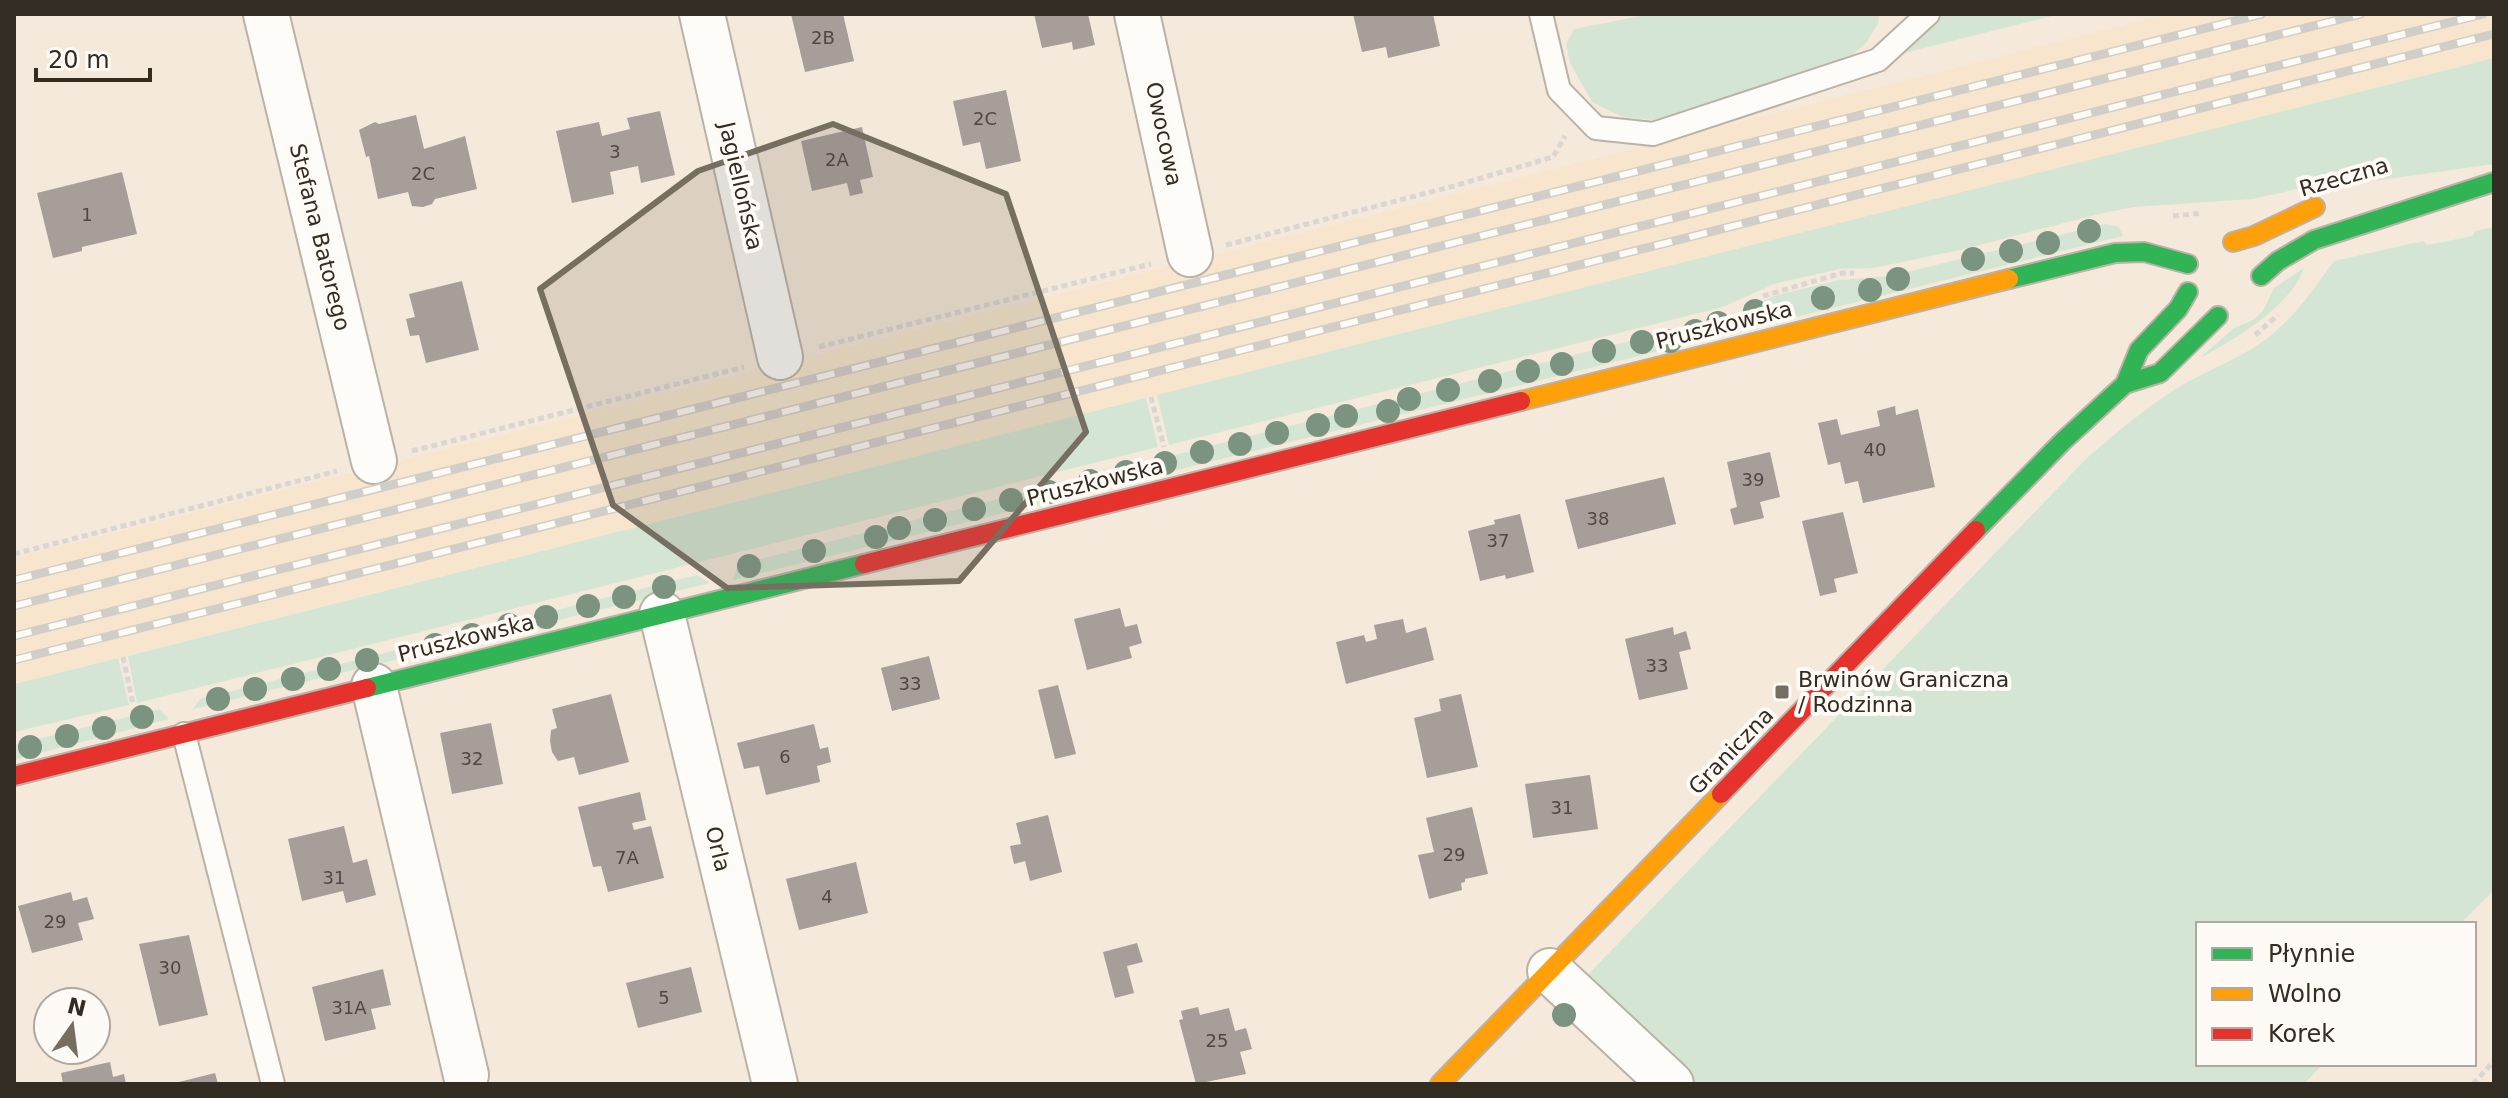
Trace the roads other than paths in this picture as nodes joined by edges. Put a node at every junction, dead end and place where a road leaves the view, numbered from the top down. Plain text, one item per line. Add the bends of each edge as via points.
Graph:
1 (266, 14) edge
2 (702, 14) edge
3 (1137, 14) edge
4 (1541, 14) edge
5 (1928, 14) edge
6 (2494, 182) edge
7 (2430, 184) dead end
8 (2473, 186) junction
9 (2331, 202) dead end
10 (2233, 242) junction
11 (1190, 254) dead end
12 (2188, 264) junction
13 (2261, 276) junction
14 (2188, 292) junction
15 (2257, 295) dead end
16 (780, 357) dead end
17 (2125, 384) junction
18 (374, 461) dead end
19 (662, 614) junction
20 (374, 686) junction
21 (184, 734) junction
22 (14, 776) edge
23 (1550, 971) junction
24 (466, 1075) dead end
25 (273, 1084) edge
26 (775, 1084) edge
27 (1440, 1084) edge
28 (1671, 1084) edge

1 - 18 street, Stefana Batorego
2 - 16 street, Jagiellońska
3 - 11 street, Owocowa
4 - 5 lane via 1559,90 1596,128 1653,134 1878,60
6 - 8 street
7 - 8 street
8 - 13 street via 2306,242
9 - 10 street, Rzeczna
10 - 12 street, Rzeczna via 2205,246
10 - 13 street via 2253,255
12 - 14 street
12 - 19 street, Pruszkowska via 2144,252 2115,253
13 - 15 street
14 - 17 street, Graniczna via 2139,350
14 - 17 street, Graniczna via 2205,312 2224,316 2160,373
17 - 23 street, Graniczna via 2062,442
19 - 20 street, Pruszkowska
19 - 26 street, Orla
20 - 21 street, Pruszkowska
20 - 24 street
21 - 22 street, Pruszkowska
21 - 25 lane
23 - 27 street, Graniczna
23 - 28 street

